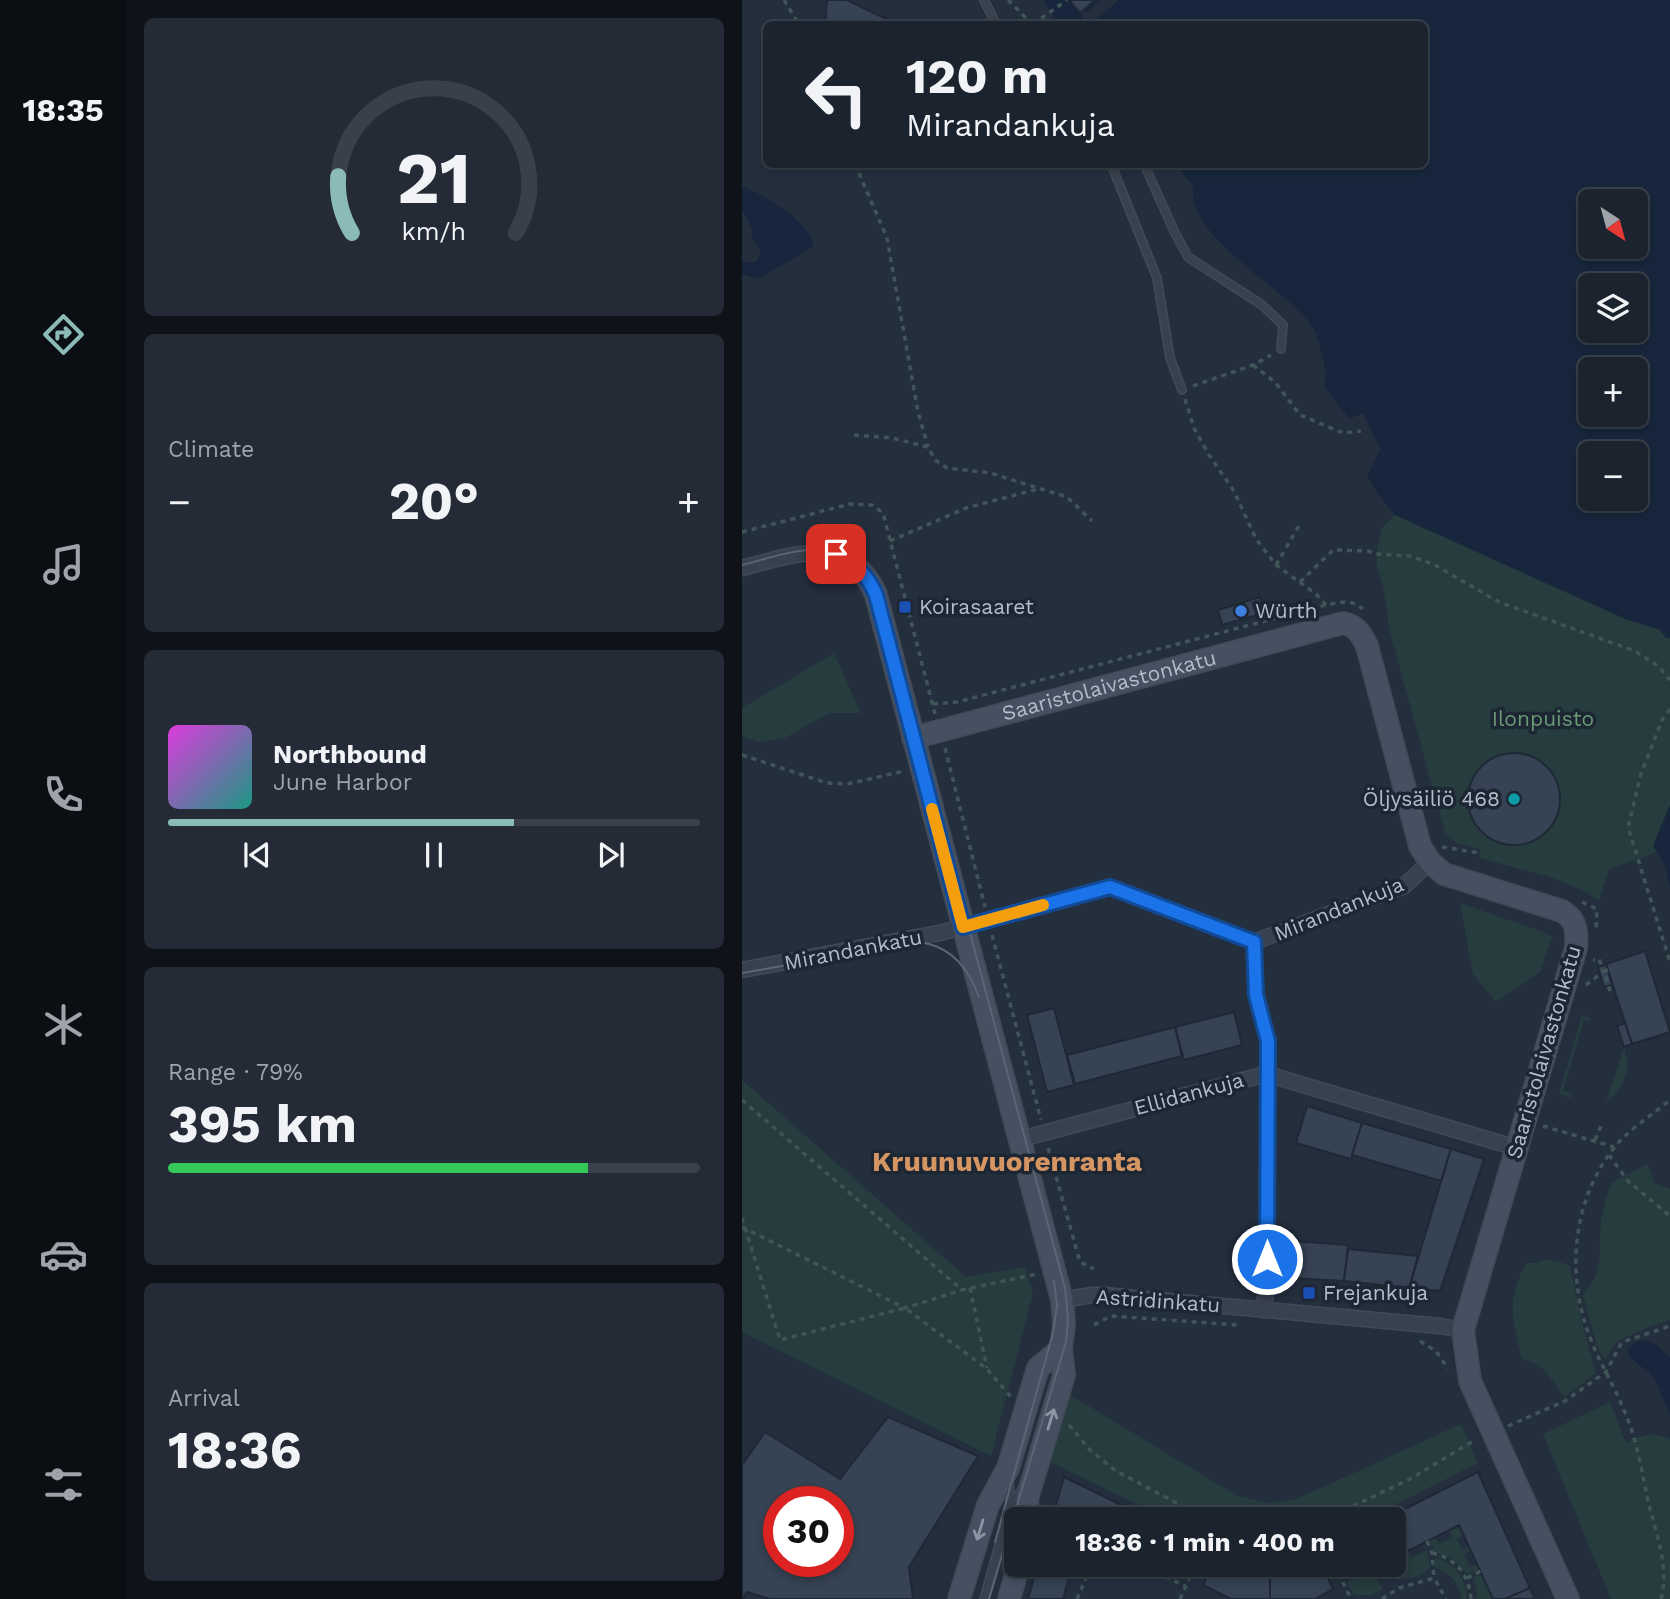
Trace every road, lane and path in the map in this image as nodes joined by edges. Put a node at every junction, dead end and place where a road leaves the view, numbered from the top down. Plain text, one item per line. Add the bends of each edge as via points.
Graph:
1 (784, 0) edge
2 (984, 0) edge
3 (1007, 0) edge
4 (1067, 0) edge
5 (797, 21) edge
6 (994, 21) edge
7 (1029, 21) edge
8 (1036, 21) edge
9 (857, 168) edge
10 (1113, 168) edge
11 (1146, 168) edge
12 (1282, 349) joint
13 (1253, 365) junction
14 (1182, 390) junction
15 (1361, 431) dead end
16 (854, 435) dead end
17 (928, 447) junction
18 (1040, 488) junction
19 (1091, 521) dead end
20 (1300, 524) dead end
21 (742, 532) edge
22 (889, 541) junction
23 (836, 554) joint
24 (1276, 565) junction
25 (742, 568) edge
26 (1300, 582) junction
27 (1326, 605) junction
28 (1370, 615) dead end
29 (1343, 623) junction
30 (1670, 680) edge
31 (933, 704) junction
32 (1670, 709) edge
33 (940, 730) junction
34 (913, 737) junction
35 (742, 755) edge
36 (921, 768) junction
37 (1480, 853) dead end
38 (1432, 854) junction
39 (989, 920) junction
40 (963, 927) junction
41 (1254, 942) junction
42 (1593, 960) dead end
43 (1670, 962) edge
44 (742, 970) edge
45 (1606, 971) junction
46 (1586, 985) dead end
47 (1610, 991) dead end
48 (1266, 1073) junction
49 (742, 1100) edge
50 (1670, 1100) edge
51 (1543, 1126) dead end
52 (1601, 1126) dead end
53 (1044, 1132) junction
54 (1021, 1139) junction
55 (1594, 1141) junction
56 (1517, 1147) junction
57 (1614, 1147) junction
58 (1609, 1155) junction
59 (1670, 1216) edge
60 (742, 1218) edge
61 (744, 1228) edge
62 (1094, 1269) dead end
63 (1036, 1274) dead end
64 (970, 1288) junction
65 (962, 1290) junction
66 (1062, 1300) junction
67 (905, 1308) junction
68 (1263, 1310) junction
69 (1094, 1325) dead end
70 (1247, 1325) dead end
71 (1670, 1325) edge
72 (1463, 1330) junction
73 (1413, 1338) dead end
74 (1061, 1349) junction
75 (987, 1369) junction
76 (1606, 1372) junction
77 (1450, 1374) dead end
78 (1016, 1404) dead end
79 (1063, 1419) dead end
80 (1480, 1434) junction
81 (1479, 1450) dead end
82 (1008, 1468) junction
83 (1031, 1484) junction
84 (1010, 1506) junction
85 (1027, 1507) edge
86 (1184, 1507) edge
87 (1351, 1507) edge
88 (1427, 1541) dead end
89 (1432, 1553) junction
90 (1481, 1572) dead end
91 (1015, 1577) edge
92 (1087, 1577) edge
93 (1166, 1577) edge
94 (1190, 1577) edge
95 (1340, 1577) edge
96 (1434, 1578) junction
97 (1466, 1578) junction
98 (1185, 1586) junction
99 (1664, 1587) junction
100 (1670, 1591) edge
101 (959, 1599) edge
102 (984, 1599) edge
103 (1009, 1599) edge
104 (1077, 1599) edge
105 (1180, 1599) edge
106 (1351, 1599) edge
107 (1382, 1599) edge
108 (1446, 1599) edge
109 (1471, 1599) edge
110 (1568, 1599) edge
111 (1661, 1599) edge

1 - 5 path
2 - 6 lane
3 - 7 path
4 - 8 path
9 - 17 path via 887,238
10 - 14 lane via 1157,278 1170,358
11 - 12 lane via 1188,257 1262,305 1283,325
12 - 13 path
13 - 14 path
13 - 15 path via 1275,382 1300,415 1343,433
14 - 24 path via 1209,456
16 - 17 path
17 - 18 path via 935,460 947,468 990,473
18 - 19 path via 1067,497
18 - 22 path via 966,508
20 - 24 path
21 - 22 path via 850,504 872,505 883,513
22 - 31 path
23 - 25 street via 812,551
23 - 34 street via 861,570 872,586
24 - 26 path
26 - 27 path
26 - 30 path via 1333,550 1410,556 1499,602 1635,650
27 - 28 path via 1346,601
27 - 29 path
27 - 31 path via 957,702
29 - 33 street, Saaristolaivastonkatu
29 - 38 street via 1353,625 1367,646 1420,846
31 - 33 path
32 - 43 path via 1641,774 1628,827
33 - 34 street, Saaristolaivastonkatu
33 - 39 path
34 - 36 street
35 - 36 path via 827,783 847,784
36 - 40 street
37 - 38 path
38 - 41 street, Mirandankuja via 1404,886
38 - 56 street, Saaristolaivastonkatu via 1444,874 1562,911 1570,916 1577,932
39 - 40 street, Mirandankuja
39 - 41 street, Mirandankuja via 1110,887
39 - 53 path
40 - 44 street, Mirandankatu
40 - 54 street
41 - 48 street via 1256,995 1268,1041
42 - 45 path via 1599,960
45 - 46 path
45 - 47 path
48 - 53 street, Ellidankuja
48 - 56 street, Ellidankuja
48 - 68 street via 1267,1285
49 - 65 path
50 - 57 path
51 - 55 path
52 - 55 path
53 - 54 street, Ellidankuja
53 - 62 path via 1080,1262
54 - 66 street
55 - 57 path
56 - 72 street, Saaristolaivastonkatu
57 - 58 path
58 - 59 path via 1628,1181
58 - 76 path via 1584,1206 1576,1252 1580,1301 1590,1339
60 - 61 path
61 - 67 path
61 - 67 path via 780,1340
63 - 64 path
64 - 65 path
64 - 75 path
65 - 67 path
66 - 68 street, Astridinkatu via 1104,1295
66 - 74 street
67 - 75 path
68 - 72 street, Astridinkatu
69 - 70 path via 1111,1316
71 - 76 path via 1622,1342
72 - 80 street, Saaristolaivastonkatu
73 - 77 path via 1437,1352
74 - 82 street via 1038,1368
83 -> 74 street via 1064,1375
75 - 78 path
76 - 80 path via 1565,1401
76 - 99 path via 1632,1433 1662,1553
79 - 86 path via 1116,1471
80 - 81 path
80 - 87 path via 1410,1479
80 - 110 street, Saaristolaivastonkatu
82 - 84 lane
82 -> 101 street via 988,1505
83 - 84 lane via 1021,1489
83 - 85 street
84 - 102 lane
88 - 89 path
89 - 96 path
89 - 97 path via 1452,1561
90 - 97 path
91 - 103 street
92 - 104 path
93 - 98 path
94 - 98 path
95 - 106 path
96 - 107 path via 1399,1588
96 - 108 path
97 - 109 path
98 - 105 path
99 - 100 path
99 - 111 path

